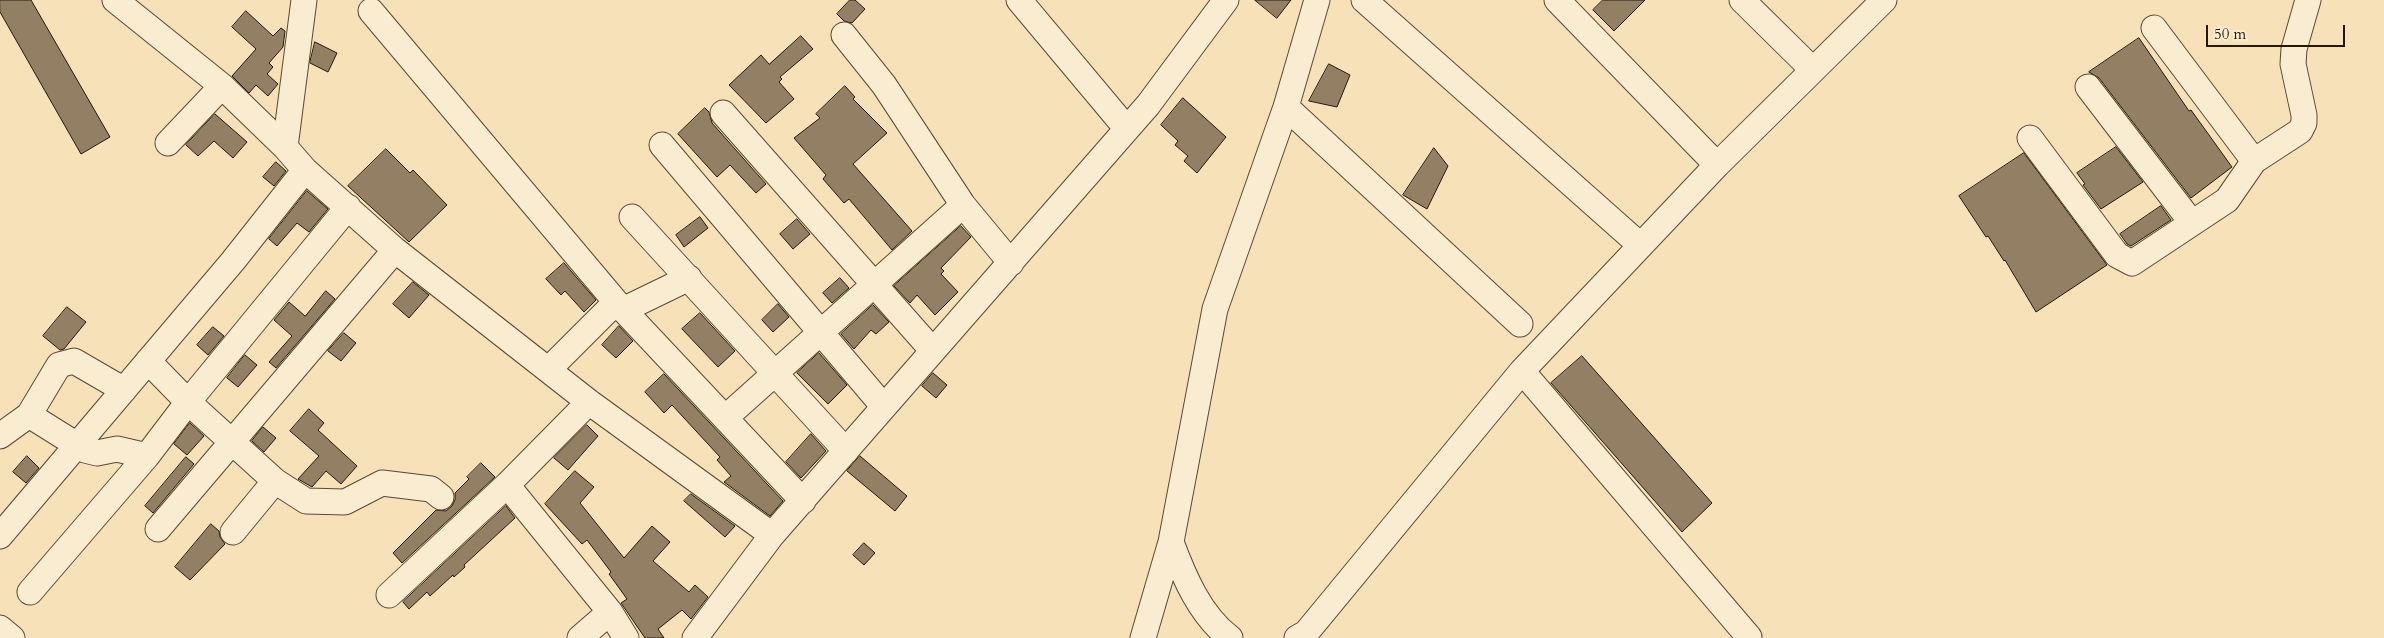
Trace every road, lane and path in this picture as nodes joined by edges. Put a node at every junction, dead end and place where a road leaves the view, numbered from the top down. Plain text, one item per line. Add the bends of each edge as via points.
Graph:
1 (114, 0) edge
2 (304, 0) edge
3 (1019, 0) edge
4 (1318, 0) edge
5 (1364, 0) edge
6 (1557, 0) edge
7 (1742, 0) edge
8 (1884, 0) edge
9 (2308, 0) edge
10 (1216, 4) edge
11 (371, 11) dead end
12 (2154, 28) dead end
13 (844, 35) dead end
14 (1813, 70) junction
15 (222, 86) junction
16 (2088, 87) dead end
17 (1286, 107) junction
18 (723, 113) dead end
19 (1127, 129) junction
20 (2030, 138) dead end
21 (168, 144) dead end
22 (662, 145) dead end
23 (285, 147) junction
24 (2254, 161) junction
25 (1717, 165) junction
26 (305, 170) junction
27 (963, 205) junction
28 (348, 207) junction
29 (632, 217) dead end
30 (2192, 223) junction
31 (1640, 246) junction
32 (395, 250) junction
33 (1011, 263) junction
34 (689, 278) junction
35 (874, 284) junction
36 (620, 306) junction
37 (1520, 324) dead end
38 (821, 332) junction
39 (933, 351) junction
40 (148, 362) junction
41 (548, 370) junction
42 (1522, 370) junction
43 (774, 372) junction
44 (124, 390) junction
45 (188, 402) junction
46 (589, 402) junction
47 (884, 407) junction
48 (30, 415) junction
49 (725, 418) junction
50 (0, 436) edge
51 (232, 442) junction
52 (77, 446) junction
53 (846, 451) junction
54 (147, 456) junction
55 (275, 481) junction
56 (507, 485) junction
57 (441, 497) dead end
58 (803, 501) junction
59 (158, 529) dead end
60 (233, 532) dead end
61 (772, 535) junction
62 (0, 536) edge
63 (1171, 542) junction
64 (30, 592) dead end
65 (389, 595) dead end
66 (610, 612) junction
67 (0, 628) edge
68 (1306, 636) edge
69 (1749, 637) edge
70 (12, 638) edge
71 (580, 638) edge
72 (626, 638) edge
73 (695, 638) edge
74 (1143, 638) edge
75 (1230, 638) edge

1 - 15 street
2 - 23 street
3 - 19 street
4 - 17 street
5 - 31 street
6 - 25 street
7 - 14 street
8 - 14 street
9 - 24 street via 2293,64 2304,123 2300,131
10 - 19 street via 1148,105
11 - 36 street
12 - 24 street
13 - 27 street via 884,85
14 - 25 street
15 - 21 street
15 - 23 street
16 - 30 street
17 - 37 street
17 - 63 street via 1215,309
18 - 35 street
19 - 33 street
20 - 30 street via 2117,255 2132,263
22 - 38 street
23 - 26 street
24 - 30 street via 2227,200
25 - 31 street
26 - 28 street
26 - 40 street
27 - 33 street
27 - 35 street
28 - 32 street
28 - 45 street
29 - 34 street
31 - 42 street
32 - 41 street
32 - 51 street
33 - 39 street
34 - 36 street
34 - 43 street
35 - 38 street
35 - 39 street
36 - 41 street
36 - 49 street
38 - 43 street
38 - 47 street
39 - 47 street
40 - 44 street
40 - 45 street
41 - 46 street
42 - 68 street
42 - 69 street
43 - 49 street
43 - 53 street
44 - 48 street via 74,362 67,362 59,365
44 - 52 street
45 - 51 street
45 - 54 street
46 - 56 street
46 - 61 street
47 - 53 street
48 - 50 street
48 - 52 street
49 - 58 street
51 - 55 street
51 - 59 street
52 - 54 street via 97,453 117,449
52 - 62 street
53 - 58 street
54 - 64 street
55 - 57 street via 306,501 345,502 382,483 430,489
55 - 60 street
56 - 65 street
56 - 66 street
58 - 61 street
61 - 73 street
63 - 74 street
63 - 75 street via 1191,589 1220,631
66 - 71 street
66 - 72 street
67 - 70 street

